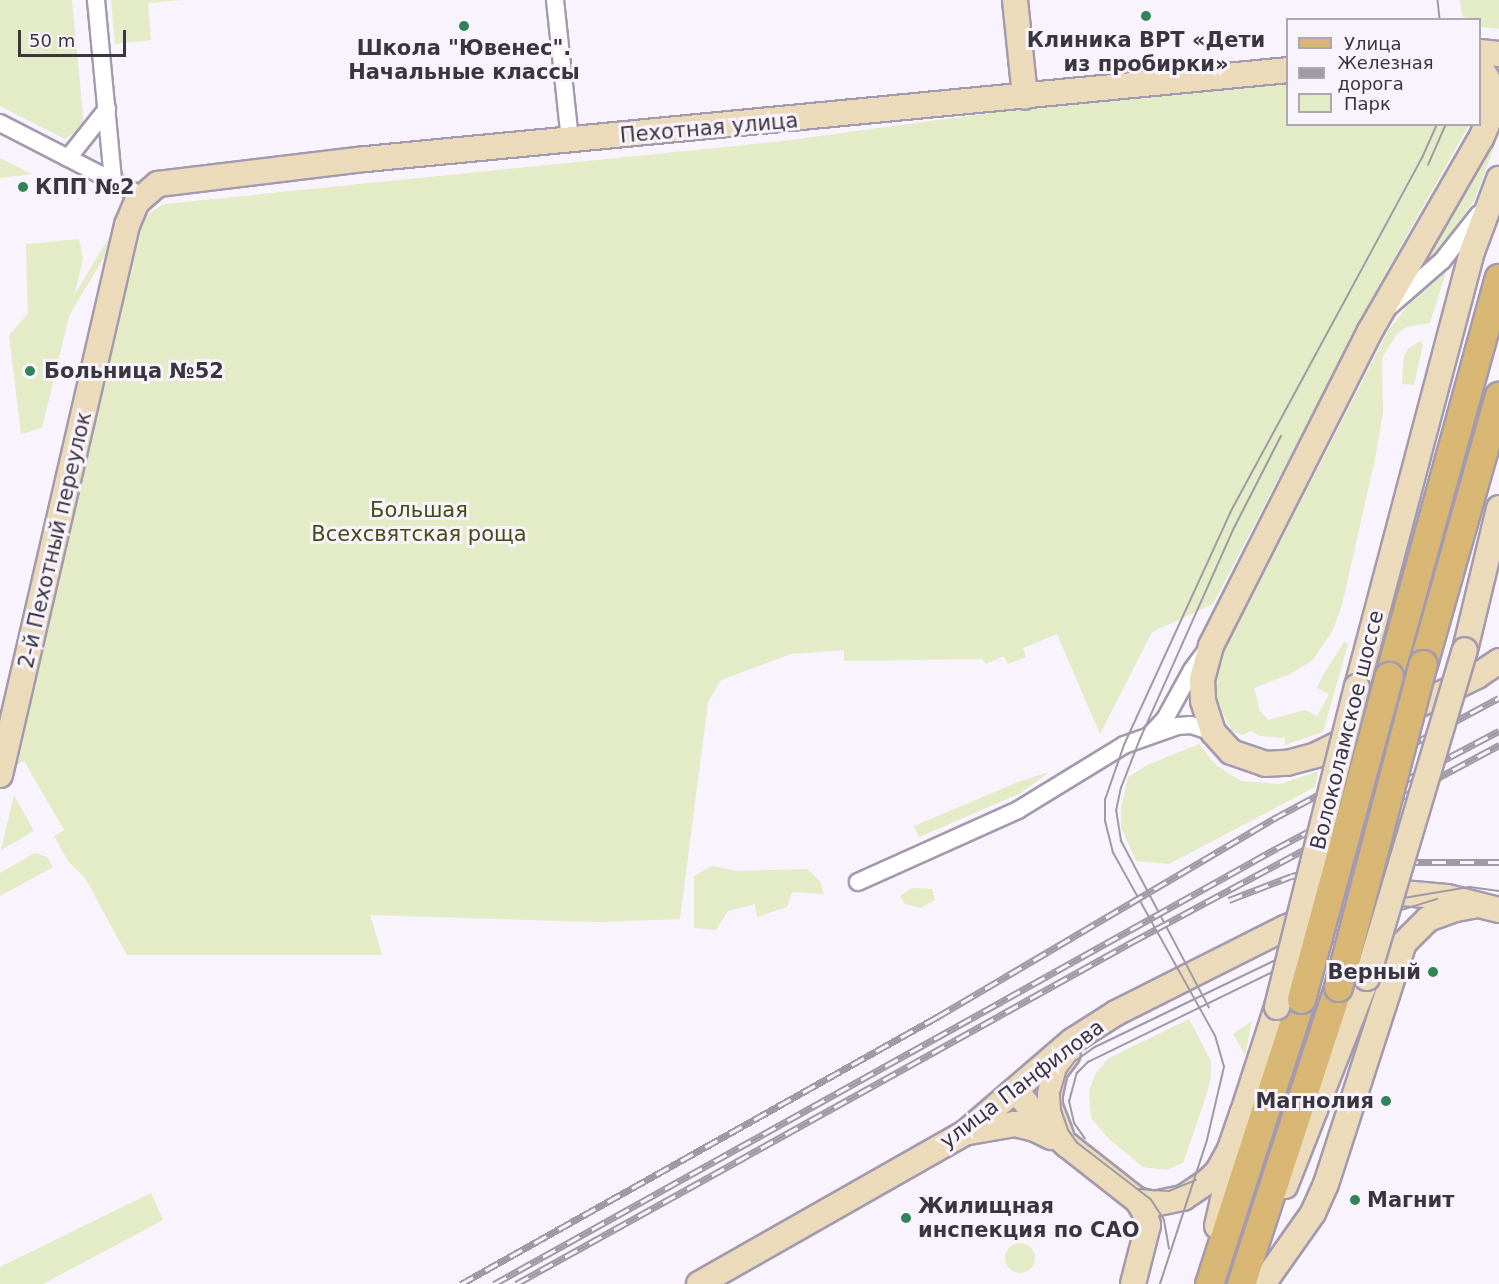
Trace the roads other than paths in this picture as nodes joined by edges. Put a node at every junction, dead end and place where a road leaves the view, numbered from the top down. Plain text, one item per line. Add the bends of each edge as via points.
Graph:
1 (96, 0) edge
2 (555, 0) edge
3 (1014, 0) edge
4 (1481, 52) edge
5 (1499, 54) edge
6 (1286, 70) edge
7 (1481, 70) edge
8 (1025, 96) junction
9 (107, 108) junction
10 (0, 123) edge
11 (570, 141) junction
12 (68, 158) junction
13 (113, 181) junction
14 (1496, 188) edge
15 (140, 199) junction
16 (1499, 278) edge
17 (1370, 331) junction
18 (1499, 396) edge
19 (1499, 508) edge
20 (1211, 646) junction
21 (1499, 661) edge
22 (1213, 732) junction
23 (1150, 734) junction
24 (0, 775) edge
25 (858, 882) dead end
26 (1359, 898) junction
27 (1492, 908) edge
28 (1404, 942) junction
29 (1289, 1003) junction
30 (1084, 1034) junction
31 (1016, 1091) junction
32 (1243, 1112) junction
33 (965, 1133) junction
34 (1066, 1145) junction
35 (1137, 1200) junction
36 (699, 1284) edge
37 (1133, 1284) edge
38 (1206, 1284) edge
39 (1241, 1284) edge
40 (1263, 1284) edge

1 - 9 street
2 - 11 street
3 - 8 street
4 - 5 street
6 - 8 street, Пехотная улица
7 - 17 street via 1492,96 1491,115
8 - 11 street, Пехотная улица
9 - 12 street
9 - 13 street
10 - 12 street
11 - 15 street, Пехотная улица via 167,180 149,188
12 - 13 street
13 - 15 street
14 - 17 street via 1442,261 1398,298
14 - 29 street, Волоколамское шоссе, bridge via 1473,249 1357,687
15 - 24 street, 2-й Пехотный переулок via 127,225
16 - 29 main road, Волоколамское шоссе, bridge via 1389,675
17 - 20 street
18 - 39 main road, bridge via 1338,987
19 - 39 street, bridge via 1465,650 1367,978 1264,1239
20 - 22 street via 1202,680 1204,709
20 - 23 street via 1192,670 1165,719
21 - 22 street via 1477,676 1316,755 1287,764 1248,760 1231,753
22 - 23 street via 1191,725
23 - 25 street via 1107,753 1062,786 1018,810
26 - 27 street, улица Панфилова via 1391,892 1422,893
26 - 28 street via 1380,900 1395,912
26 - 30 street, улица Панфилова via 1274,933 1116,1013
27 - 28 street via 1469,906 1441,913 1420,925
28 - 40 street via 1326,1184 1313,1213
29 - 32 street, Волоколамское шоссе
29 - 38 main road, Волоколамское шоссе
30 - 31 street, улица Панфилова
30 - 34 street via 1060,1063 1051,1082 1050,1106
31 - 33 street, улица Панфилова
31 - 34 street
32 - 35 street via 1218,1171 1199,1189 1162,1204
32 - 38 street, Волоколамское шоссе
33 - 34 street via 1024,1125
33 - 36 street, улица Панфилова
34 - 35 street
35 - 37 street via 1148,1225

